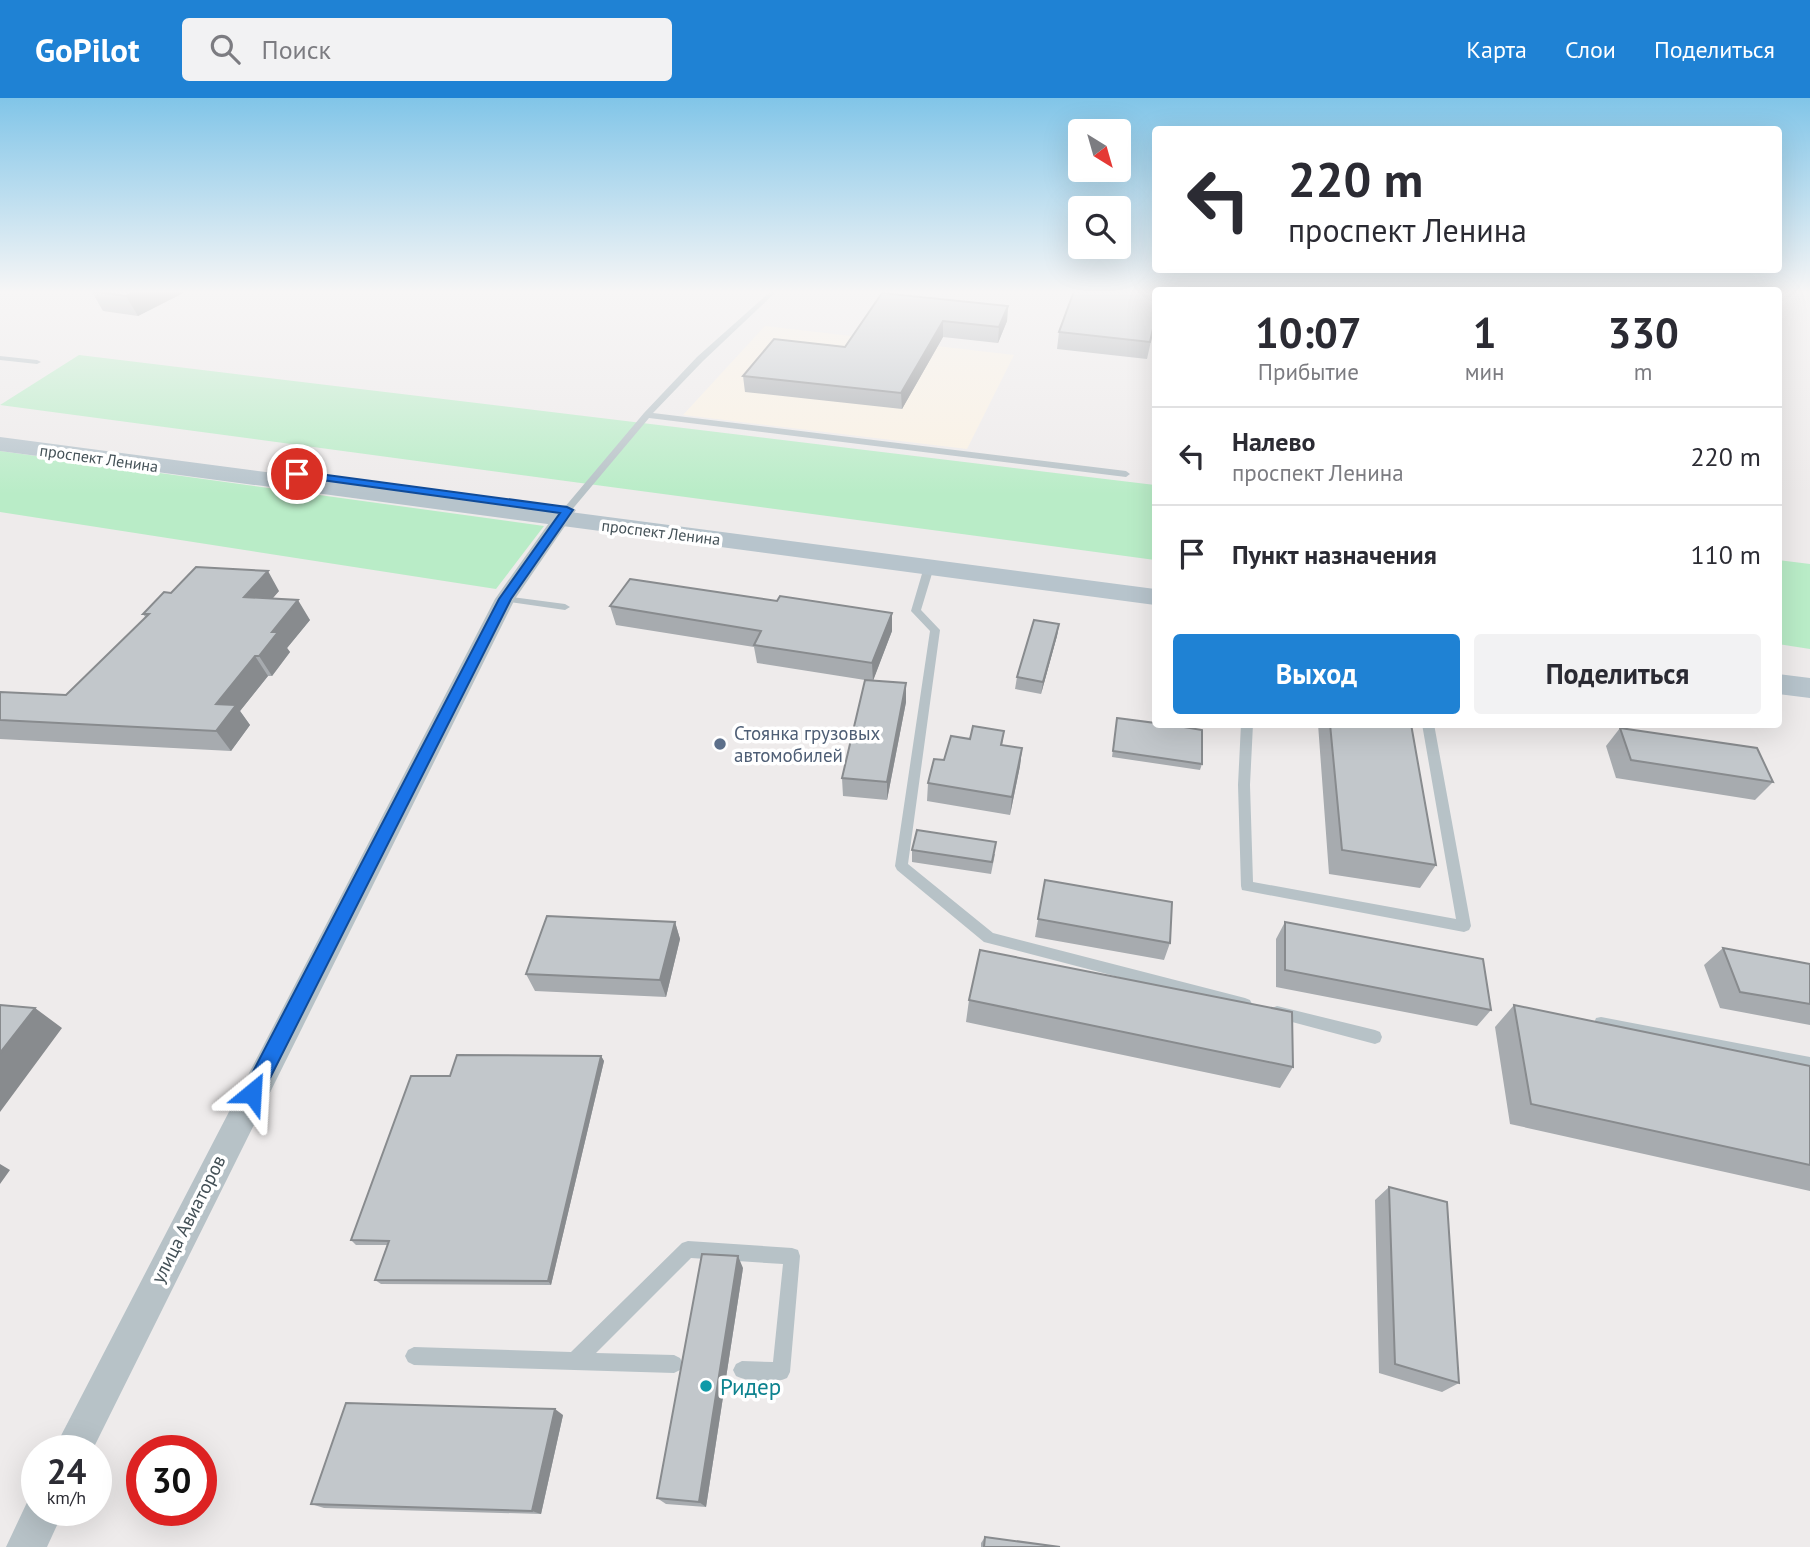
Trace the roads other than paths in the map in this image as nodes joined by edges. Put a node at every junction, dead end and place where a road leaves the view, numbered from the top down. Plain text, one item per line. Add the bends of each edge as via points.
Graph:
1 (6, 359) edge
2 (700, 359) edge
3 (37, 362) dead end
4 (647, 415) junction
5 (0, 434) edge
6 (0, 444) edge
7 (1126, 474) dead end
8 (564, 515) junction
9 (929, 567) junction
10 (1152, 588) edge
11 (1152, 597) edge
12 (505, 599) junction
13 (565, 607) dead end
14 (1782, 672) edge
15 (1810, 676) edge
16 (1782, 684) edge
17 (1810, 688) edge
18 (1247, 728) edge
19 (1429, 728) edge
20 (1587, 1020) edge
21 (1375, 1037) dead end
22 (1810, 1064) edge
23 (414, 1356) dead end
24 (575, 1361) junction
25 (674, 1364) dead end
26 (742, 1370) dead end
27 (80, 1435) edge
28 (36, 1526) edge
29 (26, 1547) edge

1 - 3 lane
2 - 4 lane
4 - 7 lane
4 - 8 lane
5 - 8 main road, проспект Ленина
6 - 8 main road, проспект Ленина
8 - 9 main road, проспект Ленина
8 - 10 main road, проспект Ленина
8 - 12 street, улица Авиаторов
9 - 11 main road, проспект Ленина
9 - 21 lane via 916,611 935,631 901,866 989,938
12 - 13 lane
12 - 27 street, улица Авиаторов
14 - 15 main road
16 - 17 main road
18 - 19 lane via 1247,886 1464,926
20 - 22 lane
23 - 24 lane
24 - 25 lane
24 - 26 lane via 688,1249 792,1256 781,1372
28 - 29 street

